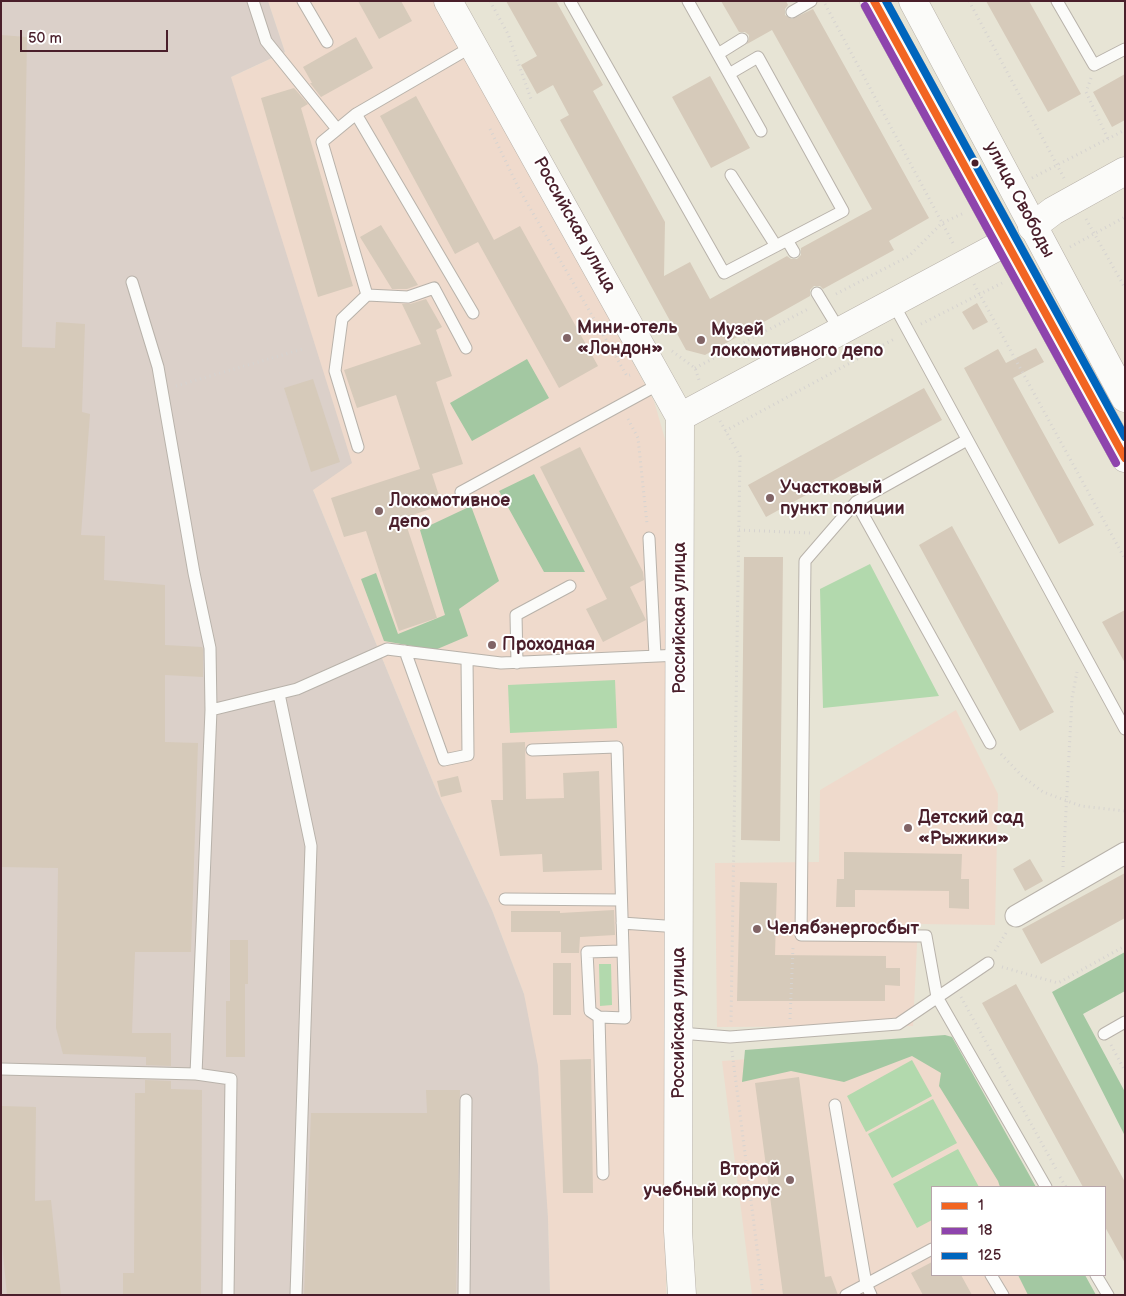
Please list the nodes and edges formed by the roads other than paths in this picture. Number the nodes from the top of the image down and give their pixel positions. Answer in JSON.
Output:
{"nodes":[{"id":1,"x":253,"y":1,"type":"edge"},
{"id":2,"x":303,"y":1,"type":"edge"},
{"id":3,"x":448,"y":1,"type":"edge"},
{"id":4,"x":570,"y":1,"type":"edge"},
{"id":5,"x":688,"y":1,"type":"edge"},
{"id":6,"x":811,"y":1,"type":"edge"},
{"id":7,"x":874,"y":1,"type":"edge"},
{"id":8,"x":913,"y":1,"type":"edge"},
{"id":9,"x":1057,"y":1,"type":"edge"},
{"id":10,"x":792,"y":12,"type":"dead end"},
{"id":11,"x":742,"y":40,"type":"dead end"},
{"id":12,"x":327,"y":42,"type":"dead end"},
{"id":13,"x":473,"y":46,"type":"junction"},
{"id":14,"x":1125,"y":48,"type":"edge"},
{"id":15,"x":718,"y":54,"type":"junction"},
{"id":16,"x":729,"y":74,"type":"junction"},
{"id":17,"x":356,"y":114,"type":"junction"},
{"id":18,"x":337,"y":130,"type":"junction"},
{"id":19,"x":761,"y":131,"type":"dead end"},
{"id":20,"x":1125,"y":171,"type":"edge"},
{"id":21,"x":731,"y":175,"type":"dead end"},
{"id":22,"x":1032,"y":227,"type":"junction"},
{"id":23,"x":787,"y":240,"type":"junction"},
{"id":24,"x":1006,"y":242,"type":"junction"},
{"id":25,"x":776,"y":246,"type":"junction"},
{"id":26,"x":794,"y":252,"type":"dead end"},
{"id":27,"x":132,"y":282,"type":"dead end"},
{"id":28,"x":367,"y":295,"type":"junction"},
{"id":29,"x":820,"y":297,"type":"road end"},
{"id":30,"x":893,"y":303,"type":"junction"},
{"id":31,"x":473,"y":313,"type":"dead end"},
{"id":32,"x":840,"y":331,"type":"junction"},
{"id":33,"x":466,"y":348,"type":"dead end"},
{"id":34,"x":661,"y":383,"type":"junction"},
{"id":35,"x":1125,"y":398,"type":"edge"},
{"id":36,"x":680,"y":417,"type":"junction"},
{"id":37,"x":967,"y":440,"type":"junction"},
{"id":38,"x":358,"y":447,"type":"dead end"},
{"id":39,"x":1125,"y":458,"type":"edge"},
{"id":40,"x":461,"y":492,"type":"dead end"},
{"id":41,"x":856,"y":502,"type":"junction"},
{"id":42,"x":649,"y":538,"type":"road end"},
{"id":43,"x":570,"y":586,"type":"dead end"},
{"id":44,"x":405,"y":652,"type":"junction"},
{"id":45,"x":667,"y":656,"type":"junction"},
{"id":46,"x":467,"y":659,"type":"junction"},
{"id":47,"x":517,"y":662,"type":"junction"},
{"id":48,"x":279,"y":694,"type":"junction"},
{"id":49,"x":211,"y":710,"type":"junction"},
{"id":50,"x":1125,"y":729,"type":"edge"},
{"id":51,"x":990,"y":743,"type":"road end"},
{"id":52,"x":532,"y":750,"type":"dead end"},
{"id":53,"x":1125,"y":853,"type":"edge"},
{"id":54,"x":505,"y":899,"type":"dead end"},
{"id":55,"x":621,"y":900,"type":"junction"},
{"id":56,"x":1016,"y":916,"type":"road end"},
{"id":57,"x":622,"y":923,"type":"junction"},
{"id":58,"x":679,"y":927,"type":"junction"},
{"id":59,"x":622,"y":951,"type":"junction"},
{"id":60,"x":988,"y":963,"type":"road end"},
{"id":61,"x":937,"y":997,"type":"junction"},
{"id":62,"x":599,"y":1017,"type":"junction"},
{"id":63,"x":1125,"y":1022,"type":"edge"},
{"id":64,"x":680,"y":1033,"type":"junction"},
{"id":65,"x":1104,"y":1034,"type":"road end"},
{"id":66,"x":1,"y":1069,"type":"edge"},
{"id":67,"x":196,"y":1074,"type":"junction"},
{"id":68,"x":466,"y":1100,"type":"dead end"},
{"id":69,"x":835,"y":1106,"type":"dead end"},
{"id":70,"x":603,"y":1174,"type":"dead end"},
{"id":71,"x":1045,"y":1186,"type":"edge"},
{"id":72,"x":931,"y":1250,"type":"edge"},
{"id":73,"x":992,"y":1276,"type":"edge"},
{"id":74,"x":1097,"y":1276,"type":"edge"},
{"id":75,"x":868,"y":1290,"type":"edge"},
{"id":76,"x":228,"y":1295,"type":"edge"},
{"id":77,"x":296,"y":1295,"type":"edge"},
{"id":78,"x":464,"y":1295,"type":"edge"},
{"id":79,"x":682,"y":1295,"type":"edge"},
{"id":80,"x":846,"y":1295,"type":"edge"},
{"id":81,"x":1003,"y":1295,"type":"edge"},
{"id":82,"x":1108,"y":1295,"type":"edge"}],
"edges":[{"from":1,"to":18,"type":"lane"},
{"from":2,"to":12,"type":"lane"},
{"from":3,"to":13,"type":"main road","name":"Российская улица"},
{"from":4,"to":25,"type":"lane"},
{"from":5,"to":15,"type":"lane"},
{"from":6,"to":10,"type":"lane"},
{"from":7,"to":24,"type":"main road","name":"улица Свободы"},
{"from":8,"to":22,"type":"main road","name":"улица Свободы"},
{"from":9,"to":14,"type":"lane"},
{"from":11,"to":15,"type":"lane"},
{"from":13,"to":17,"type":"lane"},
{"from":13,"to":34,"type":"main road","name":"Российская улица"},
{"from":15,"to":16,"type":"lane"},
{"from":16,"to":19,"type":"lane"},
{"from":16,"to":23,"type":"lane"},
{"from":17,"to":18,"type":"lane"},
{"from":17,"to":31,"type":"lane"},
{"from":18,"to":28,"type":"lane"},
{"from":20,"to":22,"type":"main road"},
{"from":21,"to":25,"type":"lane"},
{"from":22,"to":24,"type":"main road"},
{"from":22,"to":35,"type":"main road","name":"улица Свободы"},
{"from":23,"to":25,"type":"lane"},
{"from":23,"to":26,"type":"lane"},
{"from":24,"to":30,"type":"main road"},
{"from":24,"to":39,"type":"main road","name":"улица Свободы"},
{"from":27,"to":49,"type":"lane"},
{"from":28,"to":33,"type":"lane"},
{"from":28,"to":38,"type":"lane"},
{"from":29,"to":32,"type":"lane"},
{"from":30,"to":32,"type":"main road"},
{"from":30,"to":37,"type":"lane"},
{"from":32,"to":36,"type":"main road"},
{"from":34,"to":36,"type":"main road","name":"Российская улица"},
{"from":34,"to":40,"type":"lane"},
{"from":36,"to":45,"type":"main road","name":"Российская улица"},
{"from":37,"to":41,"type":"lane"},
{"from":37,"to":50,"type":"lane"},
{"from":41,"to":51,"type":"lane"},
{"from":41,"to":61,"type":"lane"},
{"from":42,"to":45,"type":"lane"},
{"from":43,"to":47,"type":"lane"},
{"from":44,"to":46,"type":"lane"},
{"from":44,"to":46,"type":"lane"},
{"from":44,"to":48,"type":"lane"},
{"from":45,"to":47,"type":"lane"},
{"from":45,"to":58,"type":"main road","name":"Российская улица"},
{"from":46,"to":47,"type":"lane"},
{"from":48,"to":49,"type":"lane"},
{"from":48,"to":77,"type":"lane"},
{"from":49,"to":67,"type":"lane"},
{"from":52,"to":55,"type":"lane"},
{"from":53,"to":56,"type":"street"},
{"from":54,"to":55,"type":"lane"},
{"from":55,"to":57,"type":"lane"},
{"from":57,"to":58,"type":"lane"},
{"from":57,"to":59,"type":"lane"},
{"from":58,"to":64,"type":"main road","name":"Российская улица"},
{"from":59,"to":62,"type":"lane"},
{"from":59,"to":62,"type":"lane"},
{"from":60,"to":61,"type":"lane"},
{"from":61,"to":64,"type":"lane"},
{"from":61,"to":71,"type":"lane"},
{"from":62,"to":70,"type":"lane"},
{"from":63,"to":65,"type":"lane"},
{"from":64,"to":79,"type":"main road","name":"Российская улица"},
{"from":66,"to":67,"type":"lane"},
{"from":67,"to":76,"type":"lane"},
{"from":68,"to":78,"type":"lane"},
{"from":69,"to":75,"type":"lane"},
{"from":72,"to":75,"type":"lane"},
{"from":73,"to":81,"type":"lane"},
{"from":74,"to":82,"type":"lane"},
{"from":75,"to":80,"type":"lane"}]}
